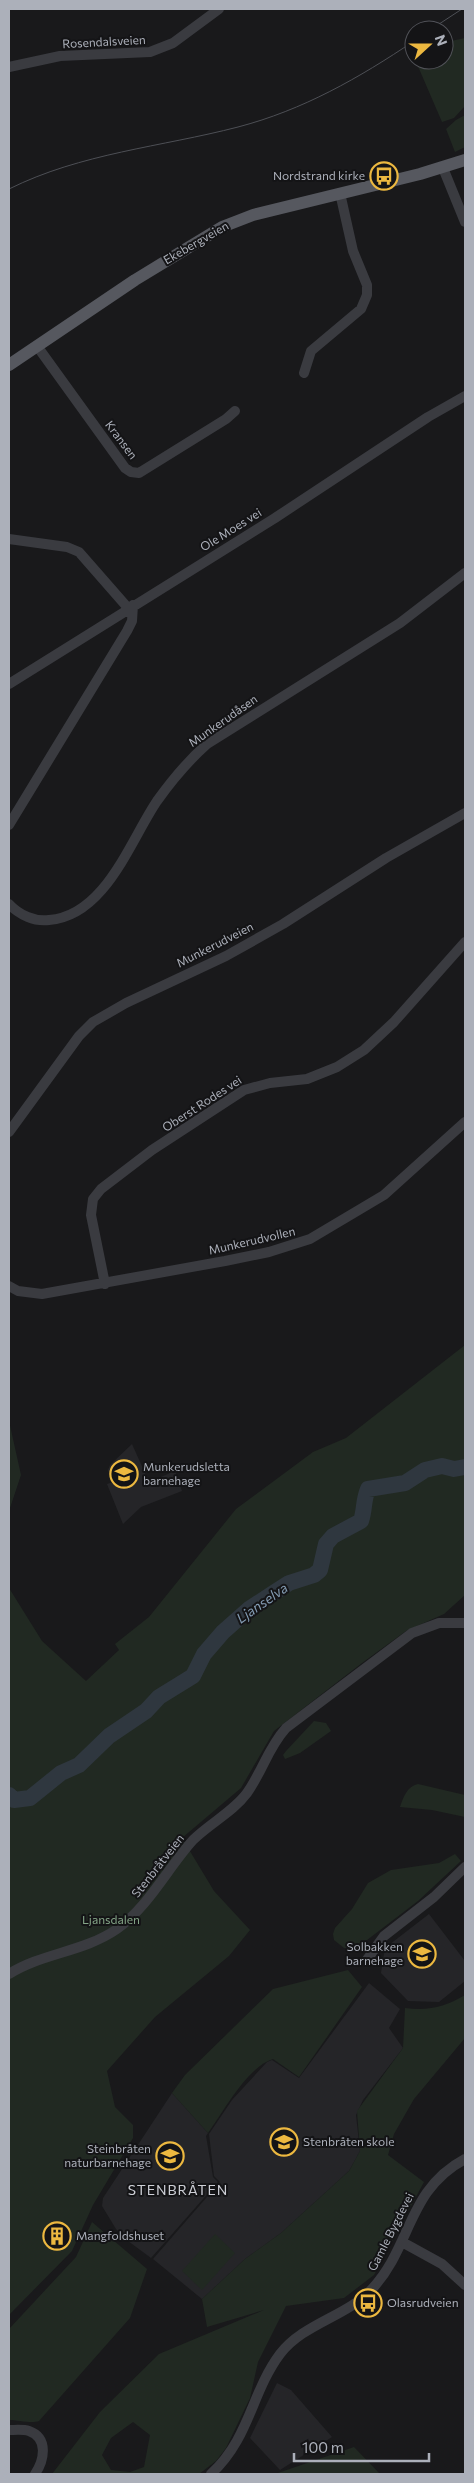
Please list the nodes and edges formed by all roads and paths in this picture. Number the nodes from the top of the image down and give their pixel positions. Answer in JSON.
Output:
{"nodes":[{"id":1,"x":219,"y":9,"type":"edge"},
{"id":2,"x":9,"y":67,"type":"edge"},
{"id":3,"x":465,"y":160,"type":"edge"},
{"id":4,"x":443,"y":168,"type":"junction"},
{"id":5,"x":340,"y":193,"type":"junction"},
{"id":6,"x":465,"y":222,"type":"edge"},
{"id":7,"x":37,"y":346,"type":"junction"},
{"id":8,"x":9,"y":365,"type":"edge"},
{"id":9,"x":304,"y":373,"type":"dead end"},
{"id":10,"x":465,"y":396,"type":"edge"},
{"id":11,"x":235,"y":411,"type":"dead end"},
{"id":12,"x":9,"y":539,"type":"edge"},
{"id":13,"x":465,"y":573,"type":"edge"},
{"id":14,"x":131,"y":606,"type":"junction"},
{"id":15,"x":9,"y":684,"type":"edge"},
{"id":16,"x":465,"y":813,"type":"edge"},
{"id":17,"x":9,"y":825,"type":"edge"},
{"id":18,"x":9,"y":904,"type":"edge"},
{"id":19,"x":465,"y":942,"type":"edge"},
{"id":20,"x":465,"y":1122,"type":"edge"},
{"id":21,"x":9,"y":1132,"type":"edge"},
{"id":22,"x":105,"y":1284,"type":"junction"},
{"id":23,"x":9,"y":1286,"type":"edge"},
{"id":24,"x":465,"y":1624,"type":"edge"},
{"id":25,"x":465,"y":1866,"type":"edge"},
{"id":26,"x":366,"y":1961,"type":"dead end"},
{"id":27,"x":9,"y":1974,"type":"edge"},
{"id":28,"x":465,"y":2159,"type":"edge"},
{"id":29,"x":402,"y":2242,"type":"junction"},
{"id":30,"x":465,"y":2285,"type":"edge"},
{"id":31,"x":14,"y":2430,"type":"edge"},
{"id":32,"x":9,"y":2437,"type":"edge"},
{"id":33,"x":35,"y":2474,"type":"edge"},
{"id":34,"x":211,"y":2474,"type":"edge"}],
"edges":[{"from":1,"to":2,"type":"street","name":"Rosendalsveien"},
{"from":3,"to":4,"type":"main road","name":"Ekebergveien"},
{"from":4,"to":5,"type":"main road","name":"Ekebergveien"},
{"from":4,"to":6,"type":"street"},
{"from":5,"to":7,"type":"main road","name":"Ekebergveien"},
{"from":5,"to":9,"type":"street"},
{"from":7,"to":8,"type":"main road","name":"Ekebergveien"},
{"from":7,"to":11,"type":"street","name":"Kransen"},
{"from":10,"to":14,"type":"street","name":"Ole Moes vei"},
{"from":12,"to":14,"type":"street"},
{"from":13,"to":18,"type":"street","name":"Munkerudåsen"},
{"from":14,"to":15,"type":"street","name":"Ole Moes vei"},
{"from":14,"to":17,"type":"street"},
{"from":16,"to":21,"type":"street","name":"Munkerudveien"},
{"from":19,"to":22,"type":"street","name":"Oberst Rodes vei"},
{"from":20,"to":22,"type":"street","name":"Munkerudvollen"},
{"from":22,"to":23,"type":"street","name":"Munkerudvollen"},
{"from":24,"to":27,"type":"street","name":"Stenbråtveien"},
{"from":25,"to":26,"type":"street"},
{"from":28,"to":29,"type":"street","name":"Gamle Bygdevei"},
{"from":29,"to":30,"type":"street"},
{"from":29,"to":34,"type":"street","name":"Gamle Bygdevei"},
{"from":31,"to":32,"type":"street"},
{"from":31,"to":33,"type":"street"}]}
